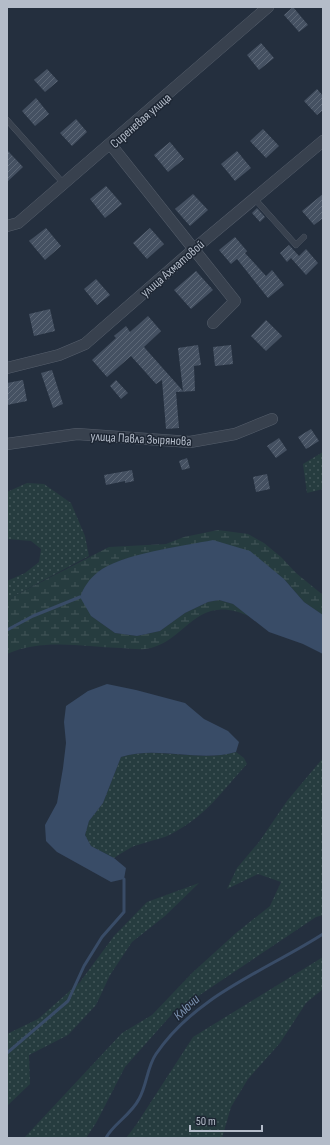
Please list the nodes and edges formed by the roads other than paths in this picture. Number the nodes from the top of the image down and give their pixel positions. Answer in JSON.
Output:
{"nodes":[{"id":1,"x":268,"y":7,"type":"edge"},
{"id":2,"x":7,"y":120,"type":"edge"},
{"id":3,"x":323,"y":141,"type":"edge"},
{"id":4,"x":111,"y":145,"type":"junction"},
{"id":5,"x":64,"y":184,"type":"junction"},
{"id":6,"x":254,"y":198,"type":"junction"},
{"id":7,"x":7,"y":226,"type":"edge"},
{"id":8,"x":304,"y":237,"type":"dead end"},
{"id":9,"x":194,"y":249,"type":"junction"},
{"id":10,"x":213,"y":323,"type":"dead end"},
{"id":11,"x":7,"y":368,"type":"edge"},
{"id":12,"x":272,"y":419,"type":"dead end"},
{"id":13,"x":7,"y":444,"type":"edge"}],
"edges":[{"from":1,"to":4,"type":"street","name":"Сиреневая улица"},
{"from":2,"to":5,"type":"lane"},
{"from":3,"to":6,"type":"street","name":"улица Ахматовой"},
{"from":4,"to":5,"type":"street","name":"Сиреневая улица"},
{"from":4,"to":9,"type":"street"},
{"from":5,"to":7,"type":"street","name":"Сиреневая улица"},
{"from":6,"to":8,"type":"lane"},
{"from":6,"to":9,"type":"street","name":"улица Ахматовой"},
{"from":9,"to":10,"type":"street"},
{"from":9,"to":11,"type":"street","name":"улица Ахматовой"},
{"from":12,"to":13,"type":"street","name":"улица Павла Зырянова"}]}
